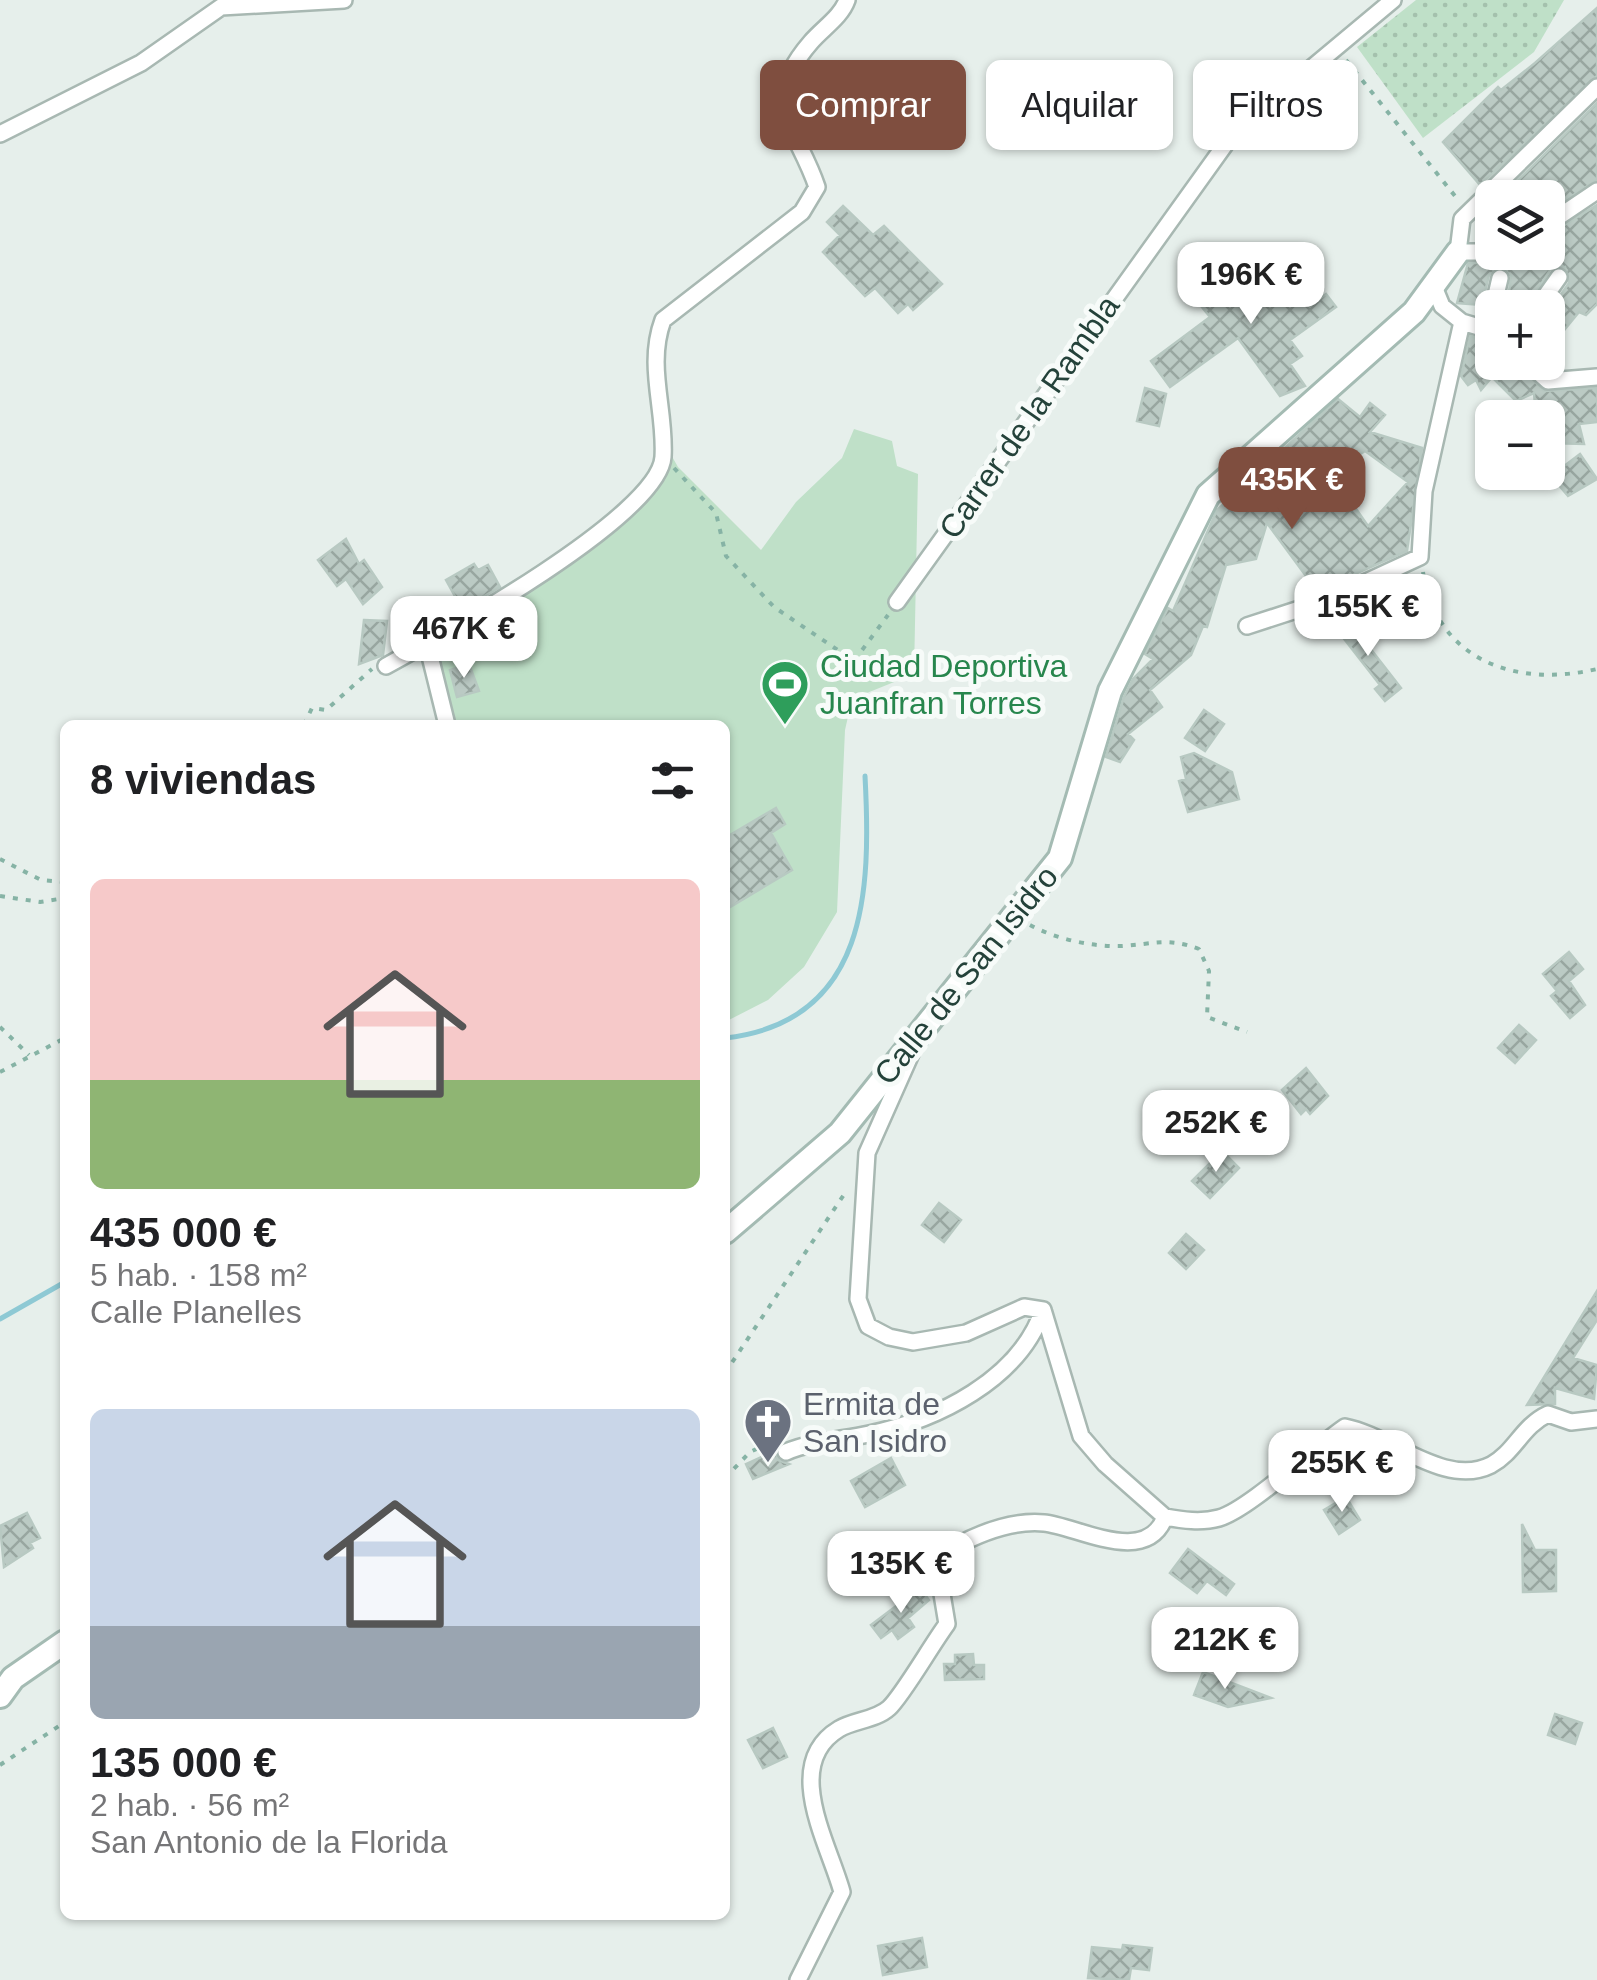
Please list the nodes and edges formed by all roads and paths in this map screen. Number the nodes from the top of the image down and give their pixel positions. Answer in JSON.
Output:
{"nodes":[{"id":1,"x":344,"y":0,"type":"edge"},
{"id":2,"x":848,"y":0,"type":"edge"},
{"id":3,"x":1394,"y":0,"type":"edge"},
{"id":4,"x":1335,"y":47,"type":"junction"},
{"id":5,"x":1318,"y":60,"type":"edge"},
{"id":6,"x":1597,"y":87,"type":"edge"},
{"id":7,"x":0,"y":134,"type":"edge"},
{"id":8,"x":1221,"y":150,"type":"edge"},
{"id":9,"x":1597,"y":191,"type":"edge"},
{"id":10,"x":1468,"y":213,"type":"junction"},
{"id":11,"x":1565,"y":213,"type":"edge"},
{"id":12,"x":1458,"y":252,"type":"junction"},
{"id":13,"x":1475,"y":252,"type":"edge"},
{"id":14,"x":1559,"y":276,"type":"dead end"},
{"id":15,"x":1500,"y":278,"type":"dead end"},
{"id":16,"x":1432,"y":284,"type":"junction"},
{"id":17,"x":1497,"y":290,"type":"edge"},
{"id":18,"x":1549,"y":290,"type":"edge"},
{"id":19,"x":1462,"y":322,"type":"junction"},
{"id":20,"x":1475,"y":325,"type":"edge"},
{"id":21,"x":1597,"y":378,"type":"edge"},
{"id":22,"x":1565,"y":380,"type":"edge"},
{"id":23,"x":663,"y":458,"type":"junction"},
{"id":24,"x":1420,"y":557,"type":"junction"},
{"id":25,"x":897,"y":602,"type":"joint"},
{"id":26,"x":1247,"y":626,"type":"dead end"},
{"id":27,"x":427,"y":644,"type":"junction"},
{"id":28,"x":386,"y":666,"type":"joint"},
{"id":29,"x":1597,"y":669,"type":"edge"},
{"id":30,"x":306,"y":720,"type":"edge"},
{"id":31,"x":447,"y":720,"type":"edge"},
{"id":32,"x":0,"y":858,"type":"edge"},
{"id":33,"x":60,"y":882,"type":"edge"},
{"id":34,"x":0,"y":896,"type":"edge"},
{"id":35,"x":60,"y":899,"type":"edge"},
{"id":36,"x":1013,"y":916,"type":"junction"},
{"id":37,"x":922,"y":1027,"type":"junction"},
{"id":38,"x":0,"y":1028,"type":"edge"},
{"id":39,"x":1248,"y":1032,"type":"dead end"},
{"id":40,"x":60,"y":1041,"type":"edge"},
{"id":41,"x":30,"y":1056,"type":"junction"},
{"id":42,"x":0,"y":1072,"type":"edge"},
{"id":43,"x":848,"y":1190,"type":"dead end"},
{"id":44,"x":730,"y":1228,"type":"edge"},
{"id":45,"x":1043,"y":1310,"type":"junction"},
{"id":46,"x":730,"y":1366,"type":"edge"},
{"id":47,"x":1597,"y":1419,"type":"edge"},
{"id":48,"x":786,"y":1452,"type":"joint"},
{"id":49,"x":730,"y":1473,"type":"edge"},
{"id":50,"x":1165,"y":1516,"type":"junction"},
{"id":51,"x":60,"y":1645,"type":"edge"},
{"id":52,"x":0,"y":1696,"type":"edge"},
{"id":53,"x":60,"y":1725,"type":"edge"},
{"id":54,"x":0,"y":1765,"type":"edge"},
{"id":55,"x":798,"y":1980,"type":"edge"}],
"edges":[{"from":1,"to":7,"type":"street"},
{"from":2,"to":23,"type":"street"},
{"from":3,"to":4,"type":"street"},
{"from":4,"to":5,"type":"street"},
{"from":4,"to":10,"type":"path"},
{"from":6,"to":10,"type":"street"},
{"from":8,"to":25,"type":"street","name":"Carrer de la Rambla"},
{"from":9,"to":11,"type":"street"},
{"from":10,"to":12,"type":"street"},
{"from":12,"to":13,"type":"street"},
{"from":12,"to":16,"type":"street","name":"Calle de San Isidro"},
{"from":14,"to":18,"type":"street"},
{"from":15,"to":17,"type":"street"},
{"from":16,"to":19,"type":"street"},
{"from":16,"to":36,"type":"street","name":"Calle de San Isidro"},
{"from":19,"to":20,"type":"street"},
{"from":19,"to":24,"type":"street"},
{"from":21,"to":22,"type":"street"},
{"from":23,"to":25,"type":"path"},
{"from":23,"to":27,"type":"street"},
{"from":24,"to":26,"type":"street"},
{"from":24,"to":29,"type":"path"},
{"from":27,"to":28,"type":"street"},
{"from":27,"to":31,"type":"street"},
{"from":28,"to":30,"type":"path"},
{"from":32,"to":33,"type":"path"},
{"from":34,"to":35,"type":"path"},
{"from":36,"to":37,"type":"street","name":"Calle de San Isidro"},
{"from":36,"to":39,"type":"path"},
{"from":37,"to":44,"type":"street","name":"Calle de San Isidro"},
{"from":37,"to":45,"type":"street"},
{"from":38,"to":41,"type":"path"},
{"from":40,"to":41,"type":"path"},
{"from":41,"to":42,"type":"path"},
{"from":43,"to":46,"type":"path"},
{"from":45,"to":48,"type":"street"},
{"from":45,"to":50,"type":"street"},
{"from":47,"to":50,"type":"street"},
{"from":48,"to":49,"type":"path"},
{"from":50,"to":55,"type":"street"},
{"from":51,"to":52,"type":"street"},
{"from":53,"to":54,"type":"path"}]}
